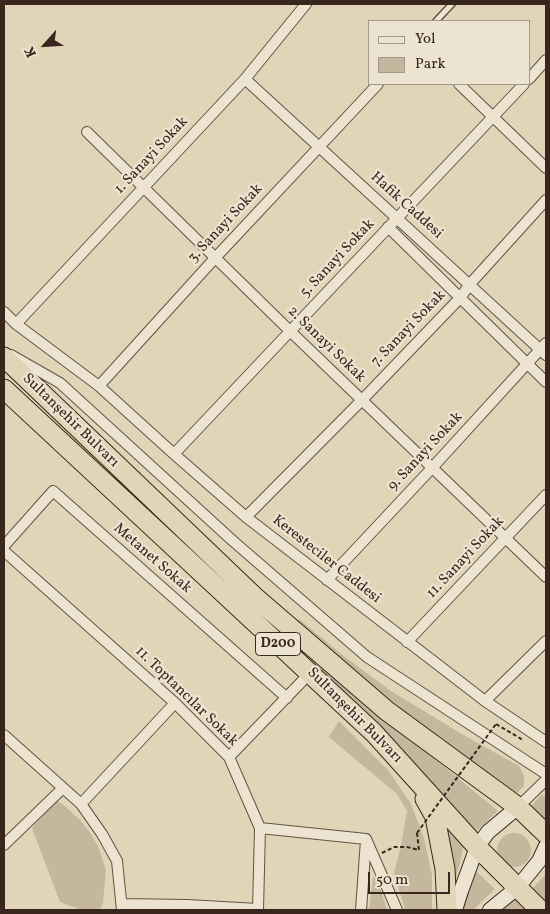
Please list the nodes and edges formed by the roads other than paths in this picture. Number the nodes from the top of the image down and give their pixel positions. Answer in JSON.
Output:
{"nodes":[{"id":1,"x":306,"y":4,"type":"edge"},
{"id":2,"x":452,"y":4,"type":"edge"},
{"id":3,"x":437,"y":20,"type":"edge"},
{"id":4,"x":546,"y":60,"type":"edge"},
{"id":5,"x":530,"y":77,"type":"edge"},
{"id":6,"x":245,"y":79,"type":"junction"},
{"id":7,"x":377,"y":85,"type":"edge"},
{"id":8,"x":460,"y":85,"type":"edge"},
{"id":9,"x":523,"y":85,"type":"edge"},
{"id":10,"x":492,"y":117,"type":"junction"},
{"id":11,"x":87,"y":132,"type":"dead end"},
{"id":12,"x":318,"y":147,"type":"junction"},
{"id":13,"x":546,"y":168,"type":"edge"},
{"id":14,"x":143,"y":187,"type":"junction"},
{"id":15,"x":546,"y":200,"type":"edge"},
{"id":16,"x":396,"y":218,"type":"junction"},
{"id":17,"x":388,"y":227,"type":"junction"},
{"id":18,"x":216,"y":257,"type":"junction"},
{"id":19,"x":470,"y":284,"type":"junction"},
{"id":20,"x":460,"y":298,"type":"junction"},
{"id":21,"x":4,"y":312,"type":"edge"},
{"id":22,"x":16,"y":324,"type":"junction"},
{"id":23,"x":290,"y":331,"type":"junction"},
{"id":24,"x":544,"y":349,"type":"edge"},
{"id":25,"x":4,"y":351,"type":"edge"},
{"id":26,"x":4,"y":357,"type":"edge"},
{"id":27,"x":527,"y":364,"type":"junction"},
{"id":28,"x":546,"y":382,"type":"edge"},
{"id":29,"x":99,"y":386,"type":"junction"},
{"id":30,"x":4,"y":389,"type":"edge"},
{"id":31,"x":362,"y":400,"type":"junction"},
{"id":32,"x":174,"y":454,"type":"junction"},
{"id":33,"x":432,"y":468,"type":"junction"},
{"id":34,"x":546,"y":495,"type":"edge"},
{"id":35,"x":246,"y":517,"type":"junction"},
{"id":36,"x":506,"y":538,"type":"junction"},
{"id":37,"x":4,"y":546,"type":"edge"},
{"id":38,"x":4,"y":551,"type":"edge"},
{"id":39,"x":546,"y":577,"type":"edge"},
{"id":40,"x":327,"y":580,"type":"junction"},
{"id":41,"x":546,"y":641,"type":"edge"},
{"id":42,"x":407,"y":642,"type":"junction"},
{"id":43,"x":310,"y":674,"type":"junction"},
{"id":44,"x":287,"y":698,"type":"junction"},
{"id":45,"x":485,"y":701,"type":"junction"},
{"id":46,"x":175,"y":703,"type":"junction"},
{"id":47,"x":4,"y":735,"type":"edge"},
{"id":48,"x":546,"y":742,"type":"edge"},
{"id":49,"x":229,"y":757,"type":"junction"},
{"id":50,"x":406,"y":768,"type":"junction"},
{"id":51,"x":546,"y":774,"type":"edge"},
{"id":52,"x":546,"y":780,"type":"edge"},
{"id":53,"x":63,"y":788,"type":"junction"},
{"id":54,"x":81,"y":804,"type":"junction"},
{"id":55,"x":518,"y":807,"type":"junction"},
{"id":56,"x":260,"y":828,"type":"junction"},
{"id":57,"x":546,"y":834,"type":"edge"},
{"id":58,"x":366,"y":840,"type":"junction"},
{"id":59,"x":4,"y":845,"type":"edge"},
{"id":60,"x":546,"y":846,"type":"edge"},
{"id":61,"x":478,"y":847,"type":"junction"},
{"id":62,"x":518,"y":887,"type":"junction"},
{"id":63,"x":122,"y":907,"type":"edge"},
{"id":64,"x":187,"y":908,"type":"edge"},
{"id":65,"x":258,"y":910,"type":"edge"},
{"id":66,"x":360,"y":910,"type":"edge"},
{"id":67,"x":397,"y":910,"type":"edge"},
{"id":68,"x":447,"y":910,"type":"edge"},
{"id":69,"x":455,"y":910,"type":"edge"},
{"id":70,"x":490,"y":910,"type":"edge"},
{"id":71,"x":540,"y":910,"type":"edge"}],
"edges":[{"from":1,"to":6,"type":"street","name":"1. Sanayi Sokak"},
{"from":2,"to":3,"type":"lane"},
{"from":4,"to":5,"type":"street"},
{"from":6,"to":12,"type":"street","name":"Hafik Caddesi"},
{"from":6,"to":14,"type":"street","name":"1. Sanayi Sokak"},
{"from":7,"to":12,"type":"street","name":"3. Sanayi Sokak"},
{"from":8,"to":10,"type":"street"},
{"from":9,"to":10,"type":"street","name":"5. Sanayi Sokak"},
{"from":10,"to":13,"type":"street"},
{"from":10,"to":16,"type":"street","name":"5. Sanayi Sokak"},
{"from":11,"to":14,"type":"street","name":"2. Sanayi Sokak"},
{"from":12,"to":16,"type":"street","name":"Hafik Caddesi"},
{"from":12,"to":18,"type":"street","name":"3. Sanayi Sokak"},
{"from":14,"to":18,"type":"street","name":"2. Sanayi Sokak"},
{"from":14,"to":22,"type":"street","name":"1. Sanayi Sokak"},
{"from":15,"to":19,"type":"street","name":"7. Sanayi Sokak"},
{"from":16,"to":17,"type":"street","name":"5. Sanayi Sokak"},
{"from":16,"to":19,"type":"street","name":"Hafik Caddesi"},
{"from":17,"to":20,"type":"street","name":"Hafik Caddesi"},
{"from":17,"to":23,"type":"street","name":"5. Sanayi Sokak"},
{"from":18,"to":23,"type":"street","name":"2. Sanayi Sokak"},
{"from":18,"to":29,"type":"street","name":"3. Sanayi Sokak"},
{"from":19,"to":20,"type":"street","name":"7. Sanayi Sokak"},
{"from":19,"to":24,"type":"street","name":"Hafik Caddesi"},
{"from":20,"to":27,"type":"street","name":"Hafik Caddesi"},
{"from":20,"to":31,"type":"street","name":"7. Sanayi Sokak"},
{"from":21,"to":22,"type":"street","name":"Keresteciler Caddesi"},
{"from":22,"to":29,"type":"street","name":"Keresteciler Caddesi"},
{"from":23,"to":31,"type":"street","name":"2. Sanayi Sokak"},
{"from":23,"to":32,"type":"street","name":"5. Sanayi Sokak"},
{"from":24,"to":27,"type":"street","name":"9. Sanayi Sokak"},
{"from":25,"to":51,"type":"street"},
{"from":26,"to":55,"type":"highway","name":"Sultanşehir Bulvarı","number":"D200"},
{"from":27,"to":28,"type":"street","name":"Hafik Caddesi"},
{"from":27,"to":33,"type":"street","name":"9. Sanayi Sokak"},
{"from":29,"to":32,"type":"street","name":"Keresteciler Caddesi"},
{"from":30,"to":43,"type":"highway","name":"Sultanşehir Bulvarı","number":"D200"},
{"from":31,"to":33,"type":"street","name":"2. Sanayi Sokak"},
{"from":31,"to":35,"type":"street","name":"7. Sanayi Sokak"},
{"from":32,"to":35,"type":"street","name":"Keresteciler Caddesi"},
{"from":33,"to":36,"type":"street","name":"2. Sanayi Sokak"},
{"from":33,"to":40,"type":"street","name":"9. Sanayi Sokak"},
{"from":34,"to":36,"type":"street","name":"11. Sanayi Sokak"},
{"from":35,"to":40,"type":"street","name":"Keresteciler Caddesi"},
{"from":36,"to":39,"type":"street","name":"2. Sanayi Sokak"},
{"from":36,"to":42,"type":"street","name":"11. Sanayi Sokak"},
{"from":37,"to":44,"type":"street","name":"Metanet Sokak"},
{"from":38,"to":46,"type":"street","name":"11. Toptancılar Sokak"},
{"from":40,"to":42,"type":"street","name":"Keresteciler Caddesi"},
{"from":41,"to":45,"type":"street"},
{"from":42,"to":45,"type":"street","name":"Keresteciler Caddesi"},
{"from":43,"to":44,"type":"street"},
{"from":43,"to":50,"type":"highway","name":"Sultanşehir Bulvarı","number":"D200"},
{"from":44,"to":49,"type":"street"},
{"from":45,"to":48,"type":"street","name":"Keresteciler Caddesi"},
{"from":46,"to":49,"type":"street","name":"11. Toptancılar Sokak"},
{"from":46,"to":54,"type":"street"},
{"from":47,"to":53,"type":"street"},
{"from":49,"to":56,"type":"street","name":"11. Toptancılar Sokak"},
{"from":50,"to":61,"type":"highway","name":"Sultanşehir Bulvarı","number":"D200"},
{"from":50,"to":68,"type":"highway"},
{"from":52,"to":55,"type":"street"},
{"from":53,"to":54,"type":"street"},
{"from":53,"to":59,"type":"street"},
{"from":54,"to":63,"type":"street"},
{"from":55,"to":57,"type":"highway","name":"Sultanşehir Bulvarı","number":"D200"},
{"from":55,"to":61,"type":"street"},
{"from":56,"to":58,"type":"street"},
{"from":56,"to":65,"type":"street","name":"11. Toptancılar Sokak"},
{"from":58,"to":66,"type":"street"},
{"from":58,"to":67,"type":"street"},
{"from":60,"to":62,"type":"street"},
{"from":61,"to":62,"type":"highway","name":"Sultanşehir Bulvarı","number":"D200"},
{"from":61,"to":69,"type":"street"},
{"from":62,"to":70,"type":"street"},
{"from":62,"to":71,"type":"highway","name":"Sultanşehir Bulvarı","number":"D200"},
{"from":63,"to":64,"type":"street"},
{"from":64,"to":65,"type":"street"}]}
